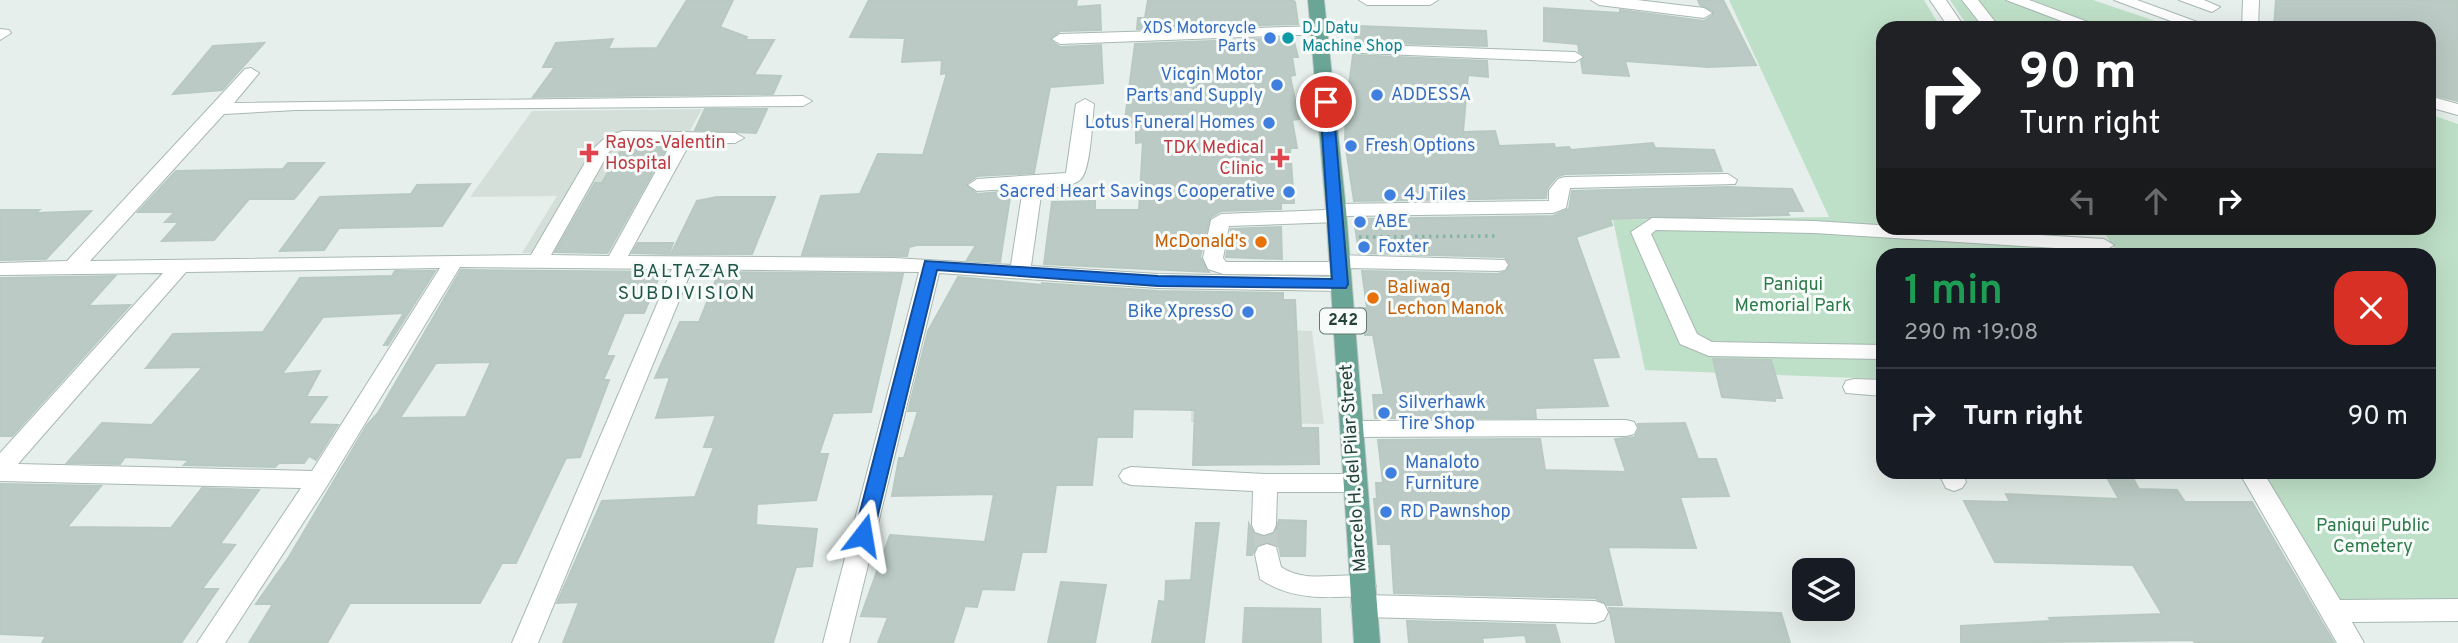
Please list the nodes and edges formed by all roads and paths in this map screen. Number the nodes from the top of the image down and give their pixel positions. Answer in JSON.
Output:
{"nodes":[{"id":1,"x":1316,"y":0,"type":"edge"},
{"id":2,"x":1367,"y":0,"type":"edge"},
{"id":3,"x":1430,"y":0,"type":"edge"},
{"id":4,"x":1600,"y":0,"type":"edge"},
{"id":5,"x":1938,"y":0,"type":"edge"},
{"id":6,"x":1970,"y":0,"type":"edge"},
{"id":7,"x":2014,"y":0,"type":"edge"},
{"id":8,"x":2122,"y":0,"type":"edge"},
{"id":9,"x":2187,"y":0,"type":"edge"},
{"id":10,"x":2251,"y":0,"type":"edge"},
{"id":11,"x":2211,"y":6,"type":"dead end"},
{"id":12,"x":1704,"y":13,"type":"dead end"},
{"id":13,"x":2164,"y":14,"type":"junction"},
{"id":14,"x":1952,"y":21,"type":"edge"},
{"id":15,"x":1986,"y":21,"type":"edge"},
{"id":16,"x":2076,"y":21,"type":"edge"},
{"id":17,"x":2158,"y":21,"type":"edge"},
{"id":18,"x":2185,"y":21,"type":"edge"},
{"id":19,"x":2250,"y":21,"type":"edge"},
{"id":20,"x":1060,"y":39,"type":"dead end"},
{"id":21,"x":1320,"y":40,"type":"junction"},
{"id":22,"x":1574,"y":57,"type":"dead end"},
{"id":23,"x":251,"y":73,"type":"dead end"},
{"id":24,"x":803,"y":100,"type":"dead end"},
{"id":25,"x":1084,"y":104,"type":"dead end"},
{"id":26,"x":2436,"y":104,"type":"edge"},
{"id":27,"x":219,"y":109,"type":"junction"},
{"id":28,"x":2458,"y":110,"type":"edge"},
{"id":29,"x":684,"y":137,"type":"junction"},
{"id":30,"x":735,"y":138,"type":"dead end"},
{"id":31,"x":1728,"y":180,"type":"dead end"},
{"id":32,"x":1033,"y":183,"type":"junction"},
{"id":33,"x":977,"y":185,"type":"dead end"},
{"id":34,"x":1336,"y":213,"type":"junction"},
{"id":35,"x":1876,"y":233,"type":"edge"},
{"id":36,"x":1901,"y":235,"type":"edge"},
{"id":37,"x":1497,"y":236,"type":"dead end"},
{"id":38,"x":1337,"y":237,"type":"junction"},
{"id":39,"x":2080,"y":248,"type":"edge"},
{"id":40,"x":454,"y":261,"type":"junction"},
{"id":41,"x":537,"y":262,"type":"junction"},
{"id":42,"x":615,"y":262,"type":"junction"},
{"id":43,"x":684,"y":263,"type":"junction"},
{"id":44,"x":931,"y":265,"type":"junction"},
{"id":45,"x":1498,"y":265,"type":"dead end"},
{"id":46,"x":180,"y":266,"type":"junction"},
{"id":47,"x":72,"y":268,"type":"junction"},
{"id":48,"x":0,"y":269,"type":"edge"},
{"id":49,"x":1020,"y":270,"type":"junction"},
{"id":50,"x":1339,"y":271,"type":"junction"},
{"id":51,"x":1876,"y":352,"type":"edge"},
{"id":52,"x":1854,"y":387,"type":"dead end"},
{"id":53,"x":1876,"y":388,"type":"edge"},
{"id":54,"x":1626,"y":428,"type":"dead end"},
{"id":55,"x":1351,"y":429,"type":"junction"},
{"id":56,"x":0,"y":470,"type":"edge"},
{"id":57,"x":1131,"y":476,"type":"dead end"},
{"id":58,"x":2255,"y":479,"type":"edge"},
{"id":59,"x":319,"y":480,"type":"junction"},
{"id":60,"x":1355,"y":482,"type":"junction"},
{"id":61,"x":1265,"y":483,"type":"junction"},
{"id":62,"x":1264,"y":525,"type":"tunnel mouth"},
{"id":63,"x":1267,"y":554,"type":"tunnel mouth"},
{"id":64,"x":1364,"y":596,"type":"junction"},
{"id":65,"x":2458,"y":610,"type":"edge"},
{"id":66,"x":2332,"y":611,"type":"junction"},
{"id":67,"x":1595,"y":612,"type":"dead end"},
{"id":68,"x":210,"y":643,"type":"edge"},
{"id":69,"x":525,"y":643,"type":"edge"},
{"id":70,"x":836,"y":643,"type":"edge"},
{"id":71,"x":1367,"y":643,"type":"edge"},
{"id":72,"x":2351,"y":643,"type":"edge"}],
"edges":[{"from":1,"to":21,"type":"main road","name":"Marcelo H. del Pilar Street","number":"242"},
{"from":2,"to":3,"type":"street"},
{"from":4,"to":12,"type":"street"},
{"from":5,"to":14,"type":"street"},
{"from":6,"to":15,"type":"street"},
{"from":7,"to":16,"type":"street"},
{"from":8,"to":13,"type":"street"},
{"from":9,"to":11,"type":"street"},
{"from":10,"to":19,"type":"street"},
{"from":13,"to":17,"type":"street"},
{"from":13,"to":18,"type":"street"},
{"from":20,"to":21,"type":"street"},
{"from":21,"to":22,"type":"street"},
{"from":21,"to":34,"type":"main road","name":"Marcelo H. del Pilar Street","number":"242"},
{"from":23,"to":27,"type":"street"},
{"from":24,"to":27,"type":"street"},
{"from":25,"to":32,"type":"street"},
{"from":26,"to":28,"type":"street"},
{"from":27,"to":47,"type":"street"},
{"from":29,"to":30,"type":"street"},
{"from":29,"to":41,"type":"street"},
{"from":29,"to":42,"type":"street"},
{"from":31,"to":34,"type":"street"},
{"from":32,"to":33,"type":"street"},
{"from":32,"to":49,"type":"street"},
{"from":34,"to":38,"type":"main road","name":"Marcelo H. del Pilar Street","number":"242"},
{"from":34,"to":50,"type":"street"},
{"from":35,"to":51,"type":"street"},
{"from":36,"to":39,"type":"street"},
{"from":37,"to":38,"type":"path"},
{"from":38,"to":50,"type":"main road","name":"Marcelo H. del Pilar Street","number":"242"},
{"from":40,"to":41,"type":"street"},
{"from":40,"to":46,"type":"street"},
{"from":40,"to":59,"type":"street"},
{"from":41,"to":42,"type":"street"},
{"from":42,"to":43,"type":"street"},
{"from":43,"to":44,"type":"street"},
{"from":43,"to":69,"type":"street"},
{"from":44,"to":49,"type":"street"},
{"from":44,"to":70,"type":"street"},
{"from":45,"to":50,"type":"street"},
{"from":46,"to":47,"type":"street"},
{"from":46,"to":56,"type":"street"},
{"from":47,"to":48,"type":"street"},
{"from":49,"to":50,"type":"street"},
{"from":50,"to":55,"type":"main road","name":"Marcelo H. del Pilar Street","number":"242"},
{"from":52,"to":53,"type":"street"},
{"from":54,"to":55,"type":"street"},
{"from":55,"to":60,"type":"main road","name":"Marcelo H. del Pilar Street","number":"242"},
{"from":56,"to":59,"type":"street"},
{"from":57,"to":61,"type":"street"},
{"from":58,"to":66,"type":"street"},
{"from":59,"to":68,"type":"street"},
{"from":60,"to":61,"type":"street"},
{"from":60,"to":64,"type":"main road","name":"Marcelo H. del Pilar Street","number":"242"},
{"from":61,"to":62,"type":"street"},
{"from":63,"to":64,"type":"street"},
{"from":64,"to":67,"type":"street"},
{"from":64,"to":71,"type":"main road","name":"Marcelo H. del Pilar Street","number":"242"},
{"from":65,"to":66,"type":"street"},
{"from":66,"to":72,"type":"street"}]}
